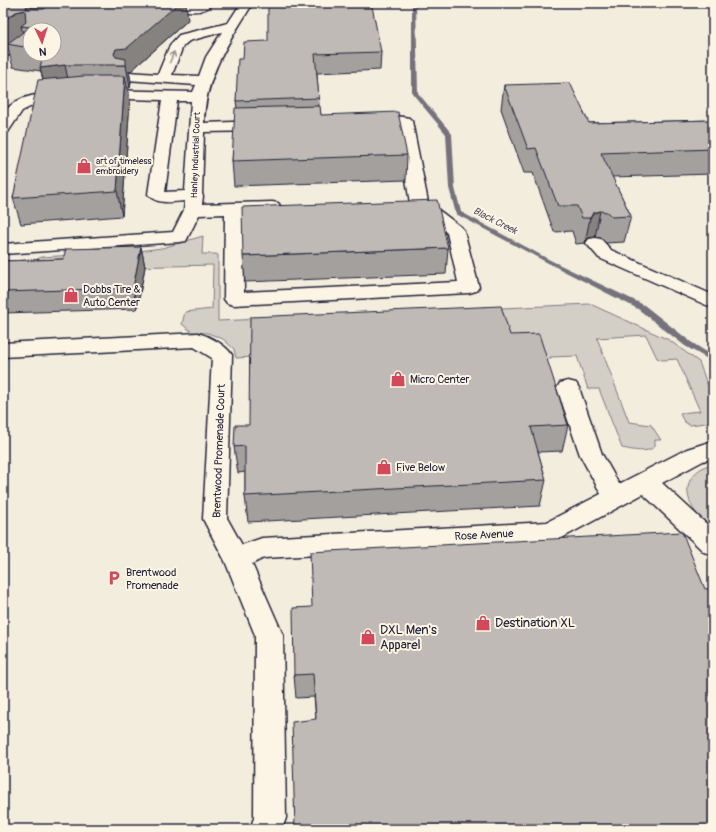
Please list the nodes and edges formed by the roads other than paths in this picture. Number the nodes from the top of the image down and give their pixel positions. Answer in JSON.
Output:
{"nodes":[{"id":1,"x":171,"y":3,"type":"edge"},
{"id":2,"x":207,"y":3,"type":"edge"},
{"id":3,"x":246,"y":3,"type":"edge"},
{"id":4,"x":254,"y":3,"type":"edge"},
{"id":5,"x":234,"y":25,"type":"junction"},
{"id":6,"x":22,"y":43,"type":"edge"},
{"id":7,"x":3,"y":53,"type":"edge"},
{"id":8,"x":127,"y":76,"type":"edge"},
{"id":9,"x":163,"y":79,"type":"junction"},
{"id":10,"x":204,"y":81,"type":"junction"},
{"id":11,"x":170,"y":96,"type":"junction"},
{"id":12,"x":199,"y":97,"type":"junction"},
{"id":13,"x":356,"y":123,"type":"edge"},
{"id":14,"x":277,"y":125,"type":"edge"},
{"id":15,"x":197,"y":128,"type":"junction"},
{"id":16,"x":3,"y":129,"type":"edge"},
{"id":17,"x":194,"y":203,"type":"junction"},
{"id":18,"x":288,"y":207,"type":"edge"},
{"id":19,"x":234,"y":208,"type":"junction"},
{"id":20,"x":595,"y":243,"type":"dead end"},
{"id":21,"x":3,"y":249,"type":"edge"},
{"id":22,"x":713,"y":302,"type":"edge"},
{"id":23,"x":3,"y":350,"type":"edge"},
{"id":24,"x":568,"y":388,"type":"dead end"},
{"id":25,"x":713,"y":449,"type":"edge"},
{"id":26,"x":645,"y":482,"type":"junction"},
{"id":27,"x":615,"y":498,"type":"junction"},
{"id":28,"x":713,"y":545,"type":"edge"},
{"id":29,"x":237,"y":559,"type":"junction"},
{"id":30,"x":266,"y":829,"type":"edge"}],
"edges":[{"from":1,"to":2,"type":"street"},
{"from":3,"to":4,"type":"street"},
{"from":3,"to":5,"type":"street","name":"Hanley Industrial Court"},
{"from":9,"to":5,"type":"street","one_way":true},
{"from":5,"to":10,"type":"street","name":"Hanley Industrial Court"},
{"from":6,"to":7,"type":"street"},
{"from":8,"to":9,"type":"street"},
{"from":9,"to":10,"type":"street"},
{"from":10,"to":12,"type":"street","name":"Hanley Industrial Court"},
{"from":11,"to":12,"type":"street"},
{"from":11,"to":16,"type":"street"},
{"from":11,"to":17,"type":"street"},
{"from":12,"to":15,"type":"street","name":"Hanley Industrial Court"},
{"from":13,"to":19,"type":"street"},
{"from":14,"to":15,"type":"street"},
{"from":15,"to":17,"type":"street","name":"Hanley Industrial Court"},
{"from":17,"to":19,"type":"street"},
{"from":17,"to":21,"type":"street","name":"Hanley Industrial Court"},
{"from":18,"to":19,"type":"street"},
{"from":20,"to":22,"type":"street"},
{"from":23,"to":29,"type":"street","name":"Brentwood Promenade Court"},
{"from":24,"to":27,"type":"street"},
{"from":25,"to":26,"type":"street","name":"Rose Avenue"},
{"from":26,"to":27,"type":"street","name":"Rose Avenue"},
{"from":26,"to":28,"type":"street"},
{"from":27,"to":29,"type":"street","name":"Rose Avenue"},
{"from":29,"to":30,"type":"street","name":"Brentwood Promenade Court"}]}
